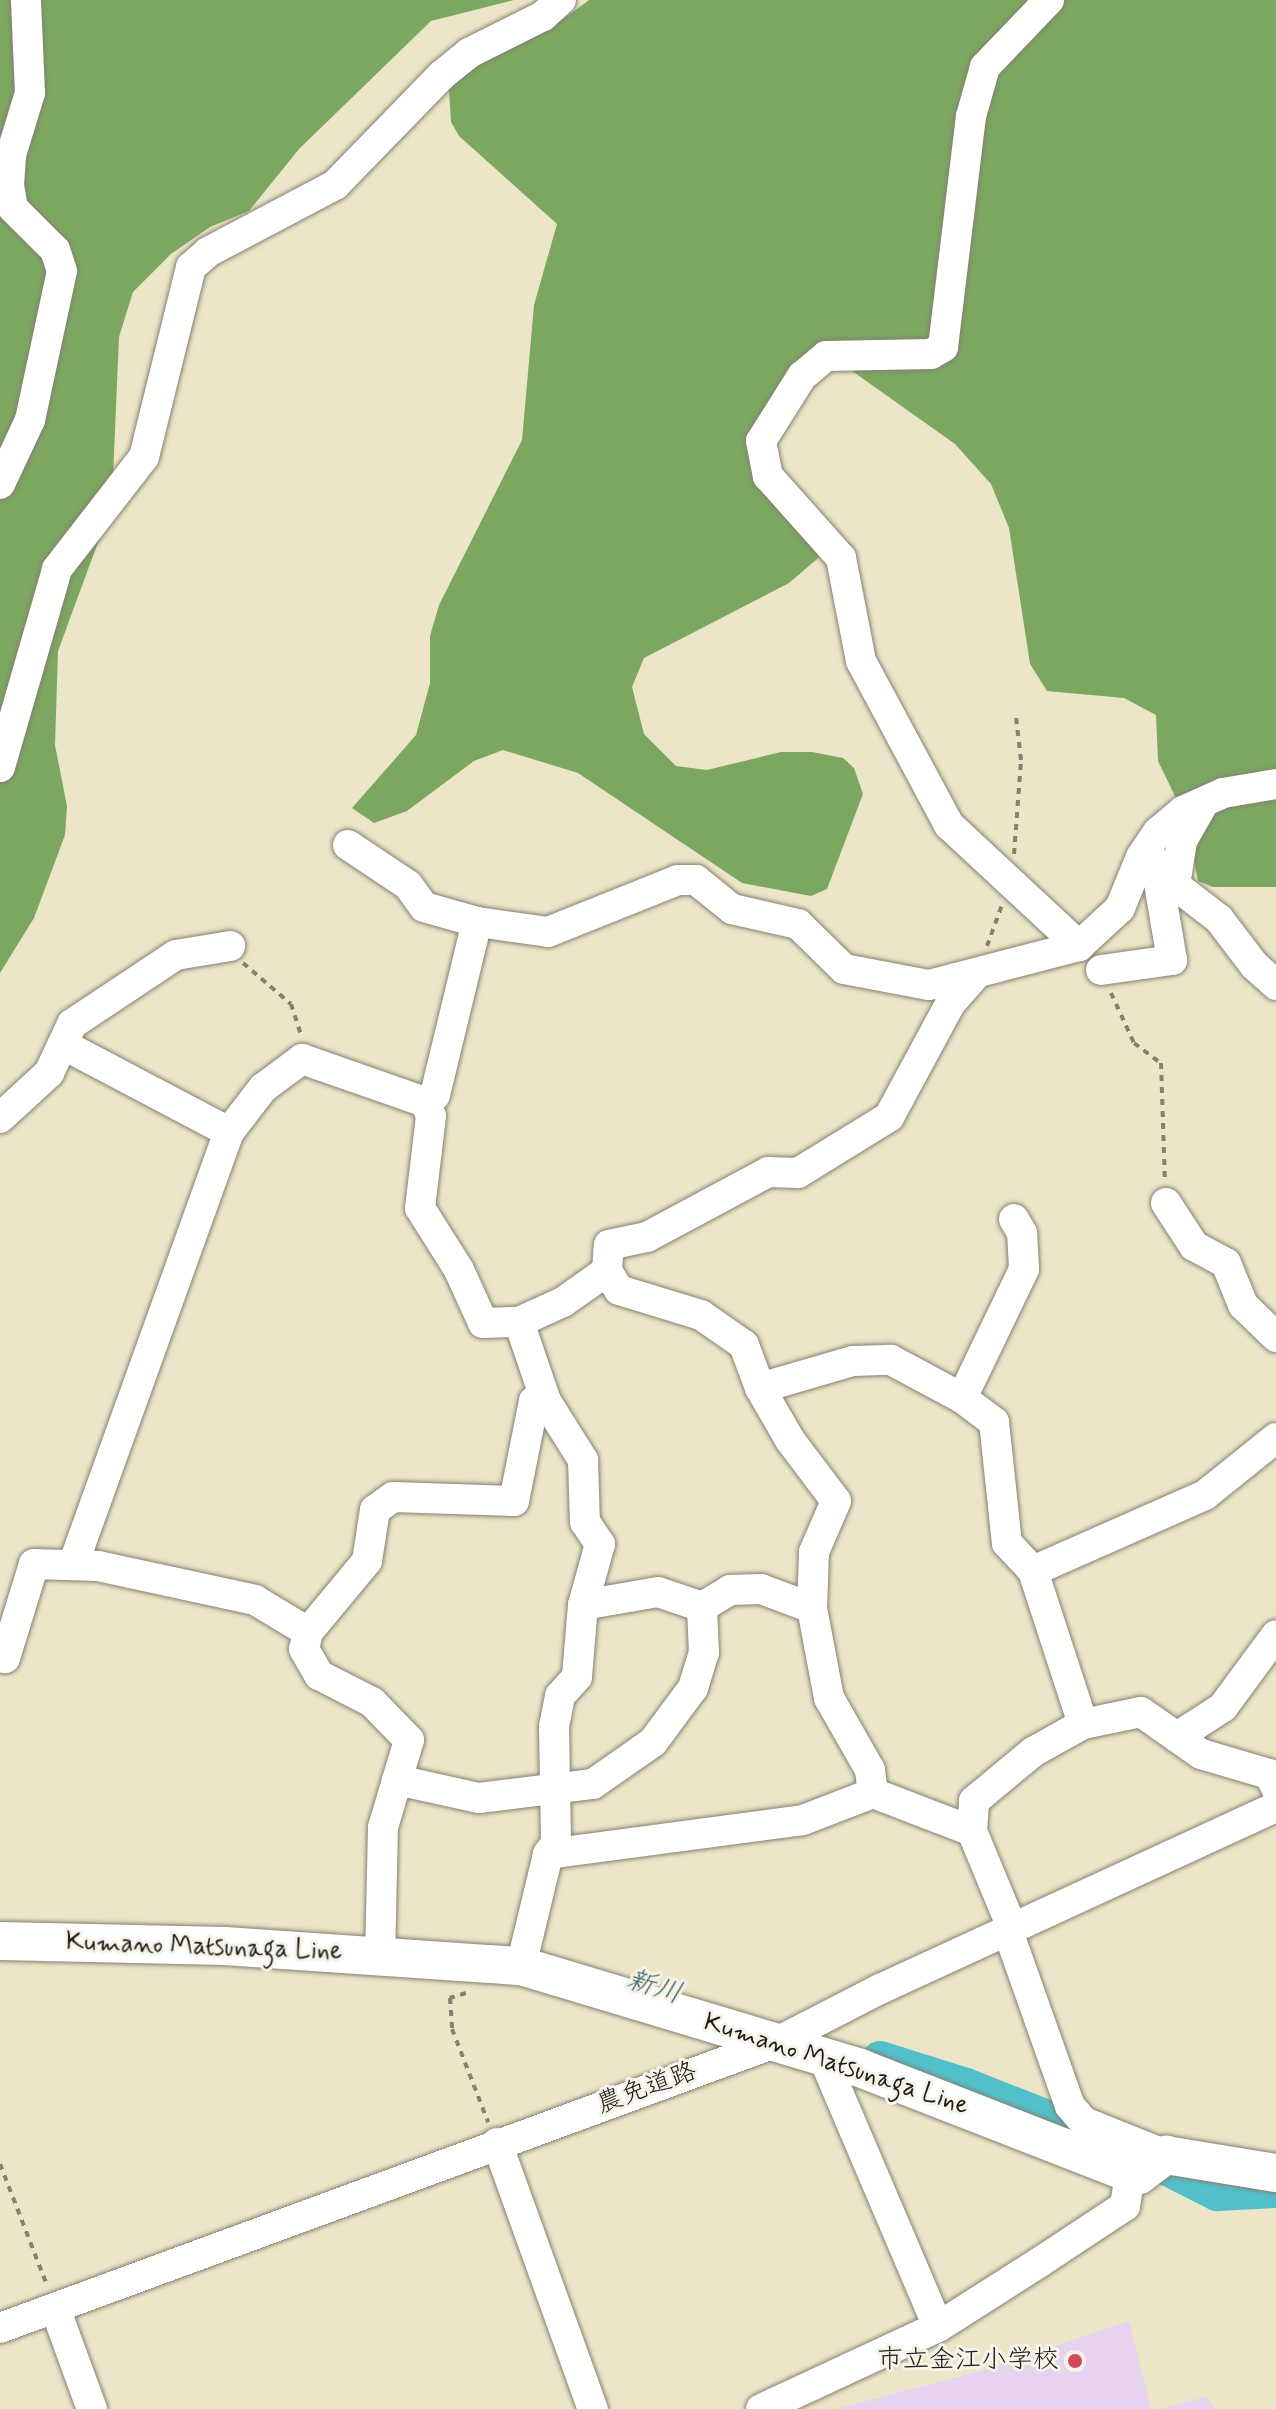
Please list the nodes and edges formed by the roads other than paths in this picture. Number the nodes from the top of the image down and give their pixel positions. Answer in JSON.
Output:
{"nodes":[{"id":1,"x":26,"y":0,"type":"edge"},
{"id":2,"x":561,"y":0,"type":"edge"},
{"id":3,"x":1049,"y":0,"type":"edge"},
{"id":4,"x":0,"y":484,"type":"edge"},
{"id":5,"x":0,"y":767,"type":"edge"},
{"id":6,"x":1276,"y":784,"type":"edge"},
{"id":7,"x":1205,"y":801,"type":"junction"},
{"id":8,"x":1182,"y":841,"type":"junction"},
{"id":9,"x":348,"y":845,"type":"dead end"},
{"id":10,"x":477,"y":922,"type":"junction"},
{"id":11,"x":230,"y":946,"type":"road end"},
{"id":12,"x":1079,"y":946,"type":"junction"},
{"id":13,"x":1101,"y":970,"type":"road end"},
{"id":14,"x":977,"y":973,"type":"junction"},
{"id":15,"x":1276,"y":985,"type":"edge"},
{"id":16,"x":64,"y":1045,"type":"junction"},
{"id":17,"x":425,"y":1102,"type":"junction"},
{"id":18,"x":0,"y":1118,"type":"edge"},
{"id":19,"x":229,"y":1132,"type":"junction"},
{"id":20,"x":1166,"y":1203,"type":"road end"},
{"id":21,"x":1014,"y":1219,"type":"dead end"},
{"id":22,"x":607,"y":1271,"type":"junction"},
{"id":23,"x":519,"y":1322,"type":"junction"},
{"id":24,"x":1276,"y":1337,"type":"edge"},
{"id":25,"x":760,"y":1388,"type":"junction"},
{"id":26,"x":962,"y":1398,"type":"junction"},
{"id":27,"x":546,"y":1401,"type":"junction"},
{"id":28,"x":1276,"y":1438,"type":"edge"},
{"id":29,"x":73,"y":1565,"type":"junction"},
{"id":30,"x":1033,"y":1571,"type":"junction"},
{"id":31,"x":583,"y":1605,"type":"junction"},
{"id":32,"x":702,"y":1607,"type":"junction"},
{"id":33,"x":812,"y":1608,"type":"junction"},
{"id":34,"x":308,"y":1632,"type":"junction"},
{"id":35,"x":1276,"y":1635,"type":"edge"},
{"id":36,"x":0,"y":1657,"type":"edge"},
{"id":37,"x":1083,"y":1724,"type":"junction"},
{"id":38,"x":1177,"y":1737,"type":"junction"},
{"id":39,"x":397,"y":1780,"type":"junction"},
{"id":40,"x":1276,"y":1788,"type":"edge"},
{"id":41,"x":555,"y":1792,"type":"junction"},
{"id":42,"x":873,"y":1793,"type":"junction"},
{"id":43,"x":1276,"y":1807,"type":"edge"},
{"id":44,"x":972,"y":1831,"type":"junction"},
{"id":45,"x":548,"y":1854,"type":"junction"},
{"id":46,"x":1011,"y":1932,"type":"junction"},
{"id":47,"x":380,"y":1940,"type":"junction"},
{"id":48,"x":0,"y":1941,"type":"edge"},
{"id":49,"x":523,"y":1952,"type":"junction"},
{"id":50,"x":781,"y":2040,"type":"junction"},
{"id":51,"x":818,"y":2040,"type":"junction"},
{"id":52,"x":497,"y":2143,"type":"junction"},
{"id":53,"x":1151,"y":2164,"type":"junction"},
{"id":54,"x":1276,"y":2173,"type":"edge"},
{"id":55,"x":55,"y":2308,"type":"junction"},
{"id":56,"x":938,"y":2327,"type":"junction"},
{"id":57,"x":0,"y":2328,"type":"edge"},
{"id":58,"x":92,"y":2409,"type":"edge"},
{"id":59,"x":593,"y":2409,"type":"edge"},
{"id":60,"x":761,"y":2409,"type":"edge"}],
"edges":[{"from":1,"to":4,"type":"street"},
{"from":2,"to":5,"type":"street"},
{"from":3,"to":12,"type":"street"},
{"from":6,"to":7,"type":"street"},
{"from":7,"to":8,"type":"street"},
{"from":7,"to":12,"type":"street"},
{"from":8,"to":13,"type":"street"},
{"from":8,"to":15,"type":"street"},
{"from":9,"to":10,"type":"street"},
{"from":10,"to":14,"type":"street"},
{"from":10,"to":17,"type":"street"},
{"from":11,"to":16,"type":"street"},
{"from":12,"to":14,"type":"street"},
{"from":14,"to":22,"type":"street"},
{"from":16,"to":18,"type":"street"},
{"from":16,"to":19,"type":"street"},
{"from":17,"to":19,"type":"street"},
{"from":17,"to":23,"type":"street"},
{"from":19,"to":29,"type":"street"},
{"from":20,"to":24,"type":"street"},
{"from":21,"to":26,"type":"street"},
{"from":22,"to":23,"type":"street"},
{"from":22,"to":25,"type":"street"},
{"from":23,"to":27,"type":"street"},
{"from":25,"to":26,"type":"street"},
{"from":25,"to":33,"type":"street"},
{"from":26,"to":30,"type":"street"},
{"from":27,"to":31,"type":"street"},
{"from":27,"to":34,"type":"street"},
{"from":28,"to":30,"type":"street"},
{"from":29,"to":34,"type":"street"},
{"from":29,"to":36,"type":"street"},
{"from":30,"to":37,"type":"street"},
{"from":31,"to":32,"type":"street"},
{"from":31,"to":41,"type":"street"},
{"from":32,"to":33,"type":"street"},
{"from":32,"to":41,"type":"street"},
{"from":33,"to":42,"type":"street"},
{"from":34,"to":39,"type":"street"},
{"from":35,"to":38,"type":"street"},
{"from":37,"to":38,"type":"street"},
{"from":37,"to":44,"type":"street"},
{"from":38,"to":40,"type":"street"},
{"from":39,"to":41,"type":"street"},
{"from":39,"to":47,"type":"street"},
{"from":41,"to":45,"type":"street"},
{"from":42,"to":44,"type":"street"},
{"from":42,"to":45,"type":"street"},
{"from":43,"to":46,"type":"street"},
{"from":44,"to":46,"type":"street"},
{"from":45,"to":49,"type":"street"},
{"from":46,"to":51,"type":"street"},
{"from":46,"to":53,"type":"street"},
{"from":47,"to":48,"type":"main road","name":"Kumano Matsunaga Line"},
{"from":47,"to":49,"type":"main road","name":"Kumano Matsunaga Line"},
{"from":49,"to":50,"type":"main road","name":"Kumano Matsunaga Line"},
{"from":50,"to":51,"type":"main road","name":"Kumano Matsunaga Line"},
{"from":50,"to":52,"type":"street","name":"農免道路"},
{"from":51,"to":53,"type":"main road","name":"Kumano Matsunaga Line"},
{"from":51,"to":56,"type":"street"},
{"from":52,"to":55,"type":"street","name":"農免道路"},
{"from":52,"to":59,"type":"street"},
{"from":53,"to":54,"type":"main road","name":"Kumano Matsunaga Line"},
{"from":53,"to":56,"type":"street"},
{"from":55,"to":57,"type":"street","name":"農免道路"},
{"from":55,"to":58,"type":"street"},
{"from":56,"to":60,"type":"street"}]}
